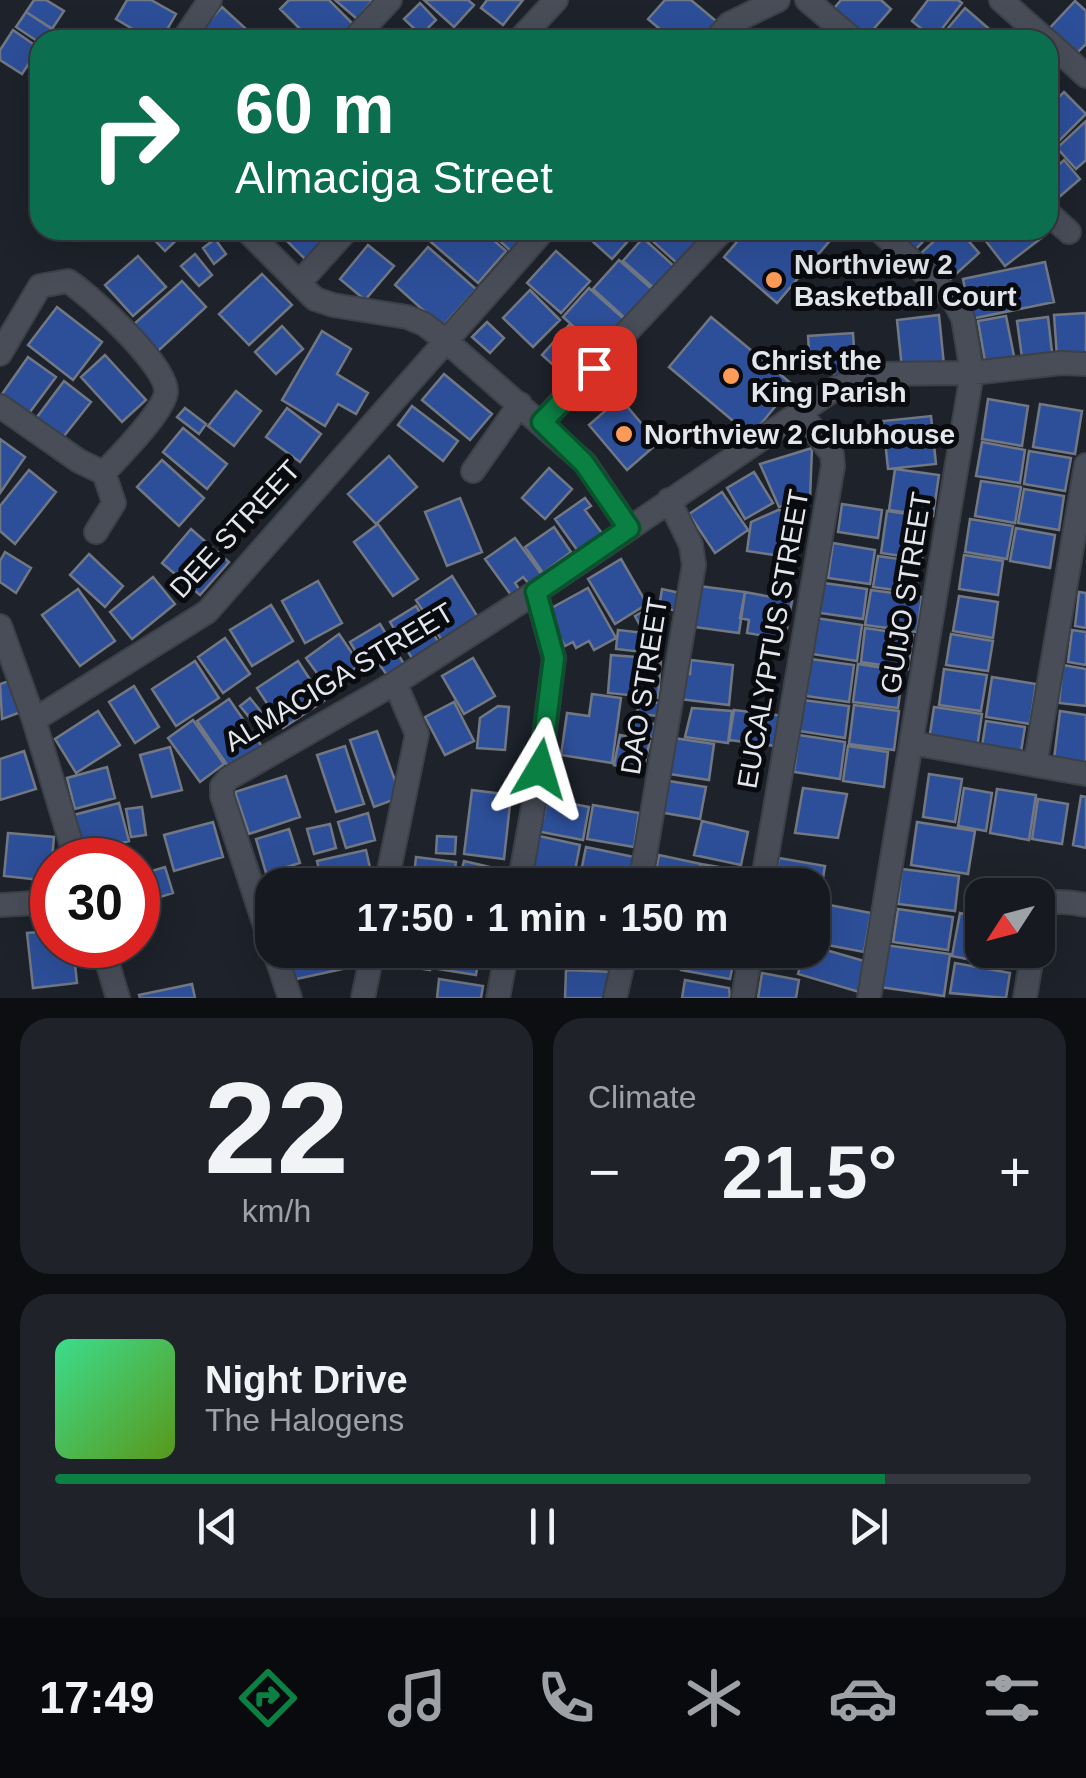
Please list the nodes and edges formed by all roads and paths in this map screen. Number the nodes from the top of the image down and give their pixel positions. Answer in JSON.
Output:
{"nodes":[{"id":1,"x":210,"y":0,"type":"edge"},
{"id":2,"x":390,"y":0,"type":"edge"},
{"id":3,"x":556,"y":0,"type":"edge"},
{"id":4,"x":778,"y":0,"type":"edge"},
{"id":5,"x":807,"y":0,"type":"edge"},
{"id":6,"x":1006,"y":2,"type":"edge"},
{"id":7,"x":190,"y":30,"type":"edge"},
{"id":8,"x":362,"y":30,"type":"edge"},
{"id":9,"x":529,"y":30,"type":"edge"},
{"id":10,"x":723,"y":30,"type":"edge"},
{"id":11,"x":842,"y":30,"type":"edge"},
{"id":12,"x":1035,"y":30,"type":"edge"},
{"id":13,"x":1058,"y":51,"type":"edge"},
{"id":14,"x":1086,"y":76,"type":"edge"},
{"id":15,"x":1058,"y":222,"type":"edge"},
{"id":16,"x":1068,"y":232,"type":"dead end"},
{"id":17,"x":256,"y":240,"type":"edge"},
{"id":18,"x":339,"y":240,"type":"edge"},
{"id":19,"x":535,"y":240,"type":"edge"},
{"id":20,"x":714,"y":240,"type":"edge"},
{"id":21,"x":890,"y":240,"type":"edge"},
{"id":22,"x":299,"y":283,"type":"junction"},
{"id":23,"x":446,"y":340,"type":"junction"},
{"id":24,"x":0,"y":354,"type":"edge"},
{"id":25,"x":1086,"y":364,"type":"edge"},
{"id":26,"x":972,"y":373,"type":"junction"},
{"id":27,"x":520,"y":404,"type":"junction"},
{"id":28,"x":0,"y":406,"type":"edge"},
{"id":29,"x":800,"y":412,"type":"junction"},
{"id":30,"x":542,"y":422,"type":"junction"},
{"id":31,"x":1086,"y":465,"type":"edge"},
{"id":32,"x":473,"y":471,"type":"dead end"},
{"id":33,"x":104,"y":474,"type":"junction"},
{"id":34,"x":669,"y":500,"type":"junction"},
{"id":35,"x":629,"y":528,"type":"junction"},
{"id":36,"x":96,"y":532,"type":"dead end"},
{"id":37,"x":536,"y":592,"type":"junction"},
{"id":38,"x":0,"y":626,"type":"edge"},
{"id":39,"x":395,"y":684,"type":"junction"},
{"id":40,"x":34,"y":720,"type":"junction"},
{"id":41,"x":912,"y":743,"type":"junction"},
{"id":42,"x":1035,"y":765,"type":"junction"},
{"id":43,"x":1086,"y":774,"type":"edge"},
{"id":44,"x":69,"y":838,"type":"edge"},
{"id":45,"x":390,"y":868,"type":"edge"},
{"id":46,"x":522,"y":868,"type":"edge"},
{"id":47,"x":643,"y":868,"type":"edge"},
{"id":48,"x":765,"y":868,"type":"edge"},
{"id":49,"x":255,"y":891,"type":"edge"},
{"id":50,"x":1055,"y":902,"type":"edge"},
{"id":51,"x":30,"y":903,"type":"edge"},
{"id":52,"x":0,"y":905,"type":"edge"},
{"id":53,"x":1086,"y":905,"type":"edge"},
{"id":54,"x":109,"y":968,"type":"edge"},
{"id":55,"x":280,"y":968,"type":"edge"},
{"id":56,"x":369,"y":968,"type":"edge"},
{"id":57,"x":503,"y":968,"type":"edge"},
{"id":58,"x":622,"y":968,"type":"edge"},
{"id":59,"x":747,"y":968,"type":"edge"},
{"id":60,"x":1030,"y":968,"type":"edge"},
{"id":61,"x":118,"y":998,"type":"edge"},
{"id":62,"x":290,"y":998,"type":"edge"},
{"id":63,"x":363,"y":998,"type":"edge"},
{"id":64,"x":498,"y":998,"type":"edge"},
{"id":65,"x":615,"y":998,"type":"edge"},
{"id":66,"x":742,"y":998,"type":"edge"},
{"id":67,"x":869,"y":998,"type":"edge"},
{"id":68,"x":1025,"y":998,"type":"edge"}],
"edges":[{"from":1,"to":7,"type":"street"},
{"from":2,"to":8,"type":"street"},
{"from":3,"to":9,"type":"street"},
{"from":4,"to":10,"type":"street"},
{"from":5,"to":11,"type":"street"},
{"from":6,"to":12,"type":"street"},
{"from":13,"to":14,"type":"street"},
{"from":15,"to":16,"type":"street"},
{"from":17,"to":22,"type":"street"},
{"from":18,"to":22,"type":"street"},
{"from":19,"to":23,"type":"street","name":"DEE STREET"},
{"from":20,"to":30,"type":"street"},
{"from":21,"to":26,"type":"street","name":"GUIJO STREET"},
{"from":22,"to":23,"type":"street"},
{"from":23,"to":27,"type":"street"},
{"from":23,"to":40,"type":"street","name":"DEE STREET"},
{"from":24,"to":33,"type":"street"},
{"from":25,"to":26,"type":"street","name":"ALMACIGA STREET"},
{"from":26,"to":29,"type":"street","name":"ALMACIGA STREET"},
{"from":26,"to":41,"type":"street","name":"GUIJO STREET"},
{"from":27,"to":30,"type":"street"},
{"from":27,"to":32,"type":"street"},
{"from":28,"to":33,"type":"street"},
{"from":29,"to":34,"type":"street","name":"ALMACIGA STREET"},
{"from":29,"to":48,"type":"street","name":"EUCALYPTUS STREET"},
{"from":30,"to":35,"type":"street"},
{"from":31,"to":42,"type":"street"},
{"from":33,"to":36,"type":"street"},
{"from":34,"to":35,"type":"street","name":"ALMACIGA STREET"},
{"from":34,"to":47,"type":"street","name":"DAO STREET"},
{"from":35,"to":37,"type":"street","name":"ALMACIGA STREET"},
{"from":37,"to":39,"type":"street","name":"ALMACIGA STREET"},
{"from":37,"to":46,"type":"street"},
{"from":38,"to":40,"type":"street"},
{"from":39,"to":45,"type":"street"},
{"from":39,"to":49,"type":"street","name":"ALMACIGA STREET"},
{"from":40,"to":44,"type":"street"},
{"from":41,"to":42,"type":"street"},
{"from":41,"to":67,"type":"street","name":"GUIJO STREET"},
{"from":42,"to":43,"type":"street"},
{"from":50,"to":53,"type":"street"},
{"from":51,"to":52,"type":"street"},
{"from":54,"to":61,"type":"street"},
{"from":55,"to":62,"type":"street","name":"ALMACIGA STREET"},
{"from":56,"to":63,"type":"street"},
{"from":57,"to":64,"type":"street"},
{"from":58,"to":65,"type":"street"},
{"from":59,"to":66,"type":"street"},
{"from":60,"to":68,"type":"street"}]}
